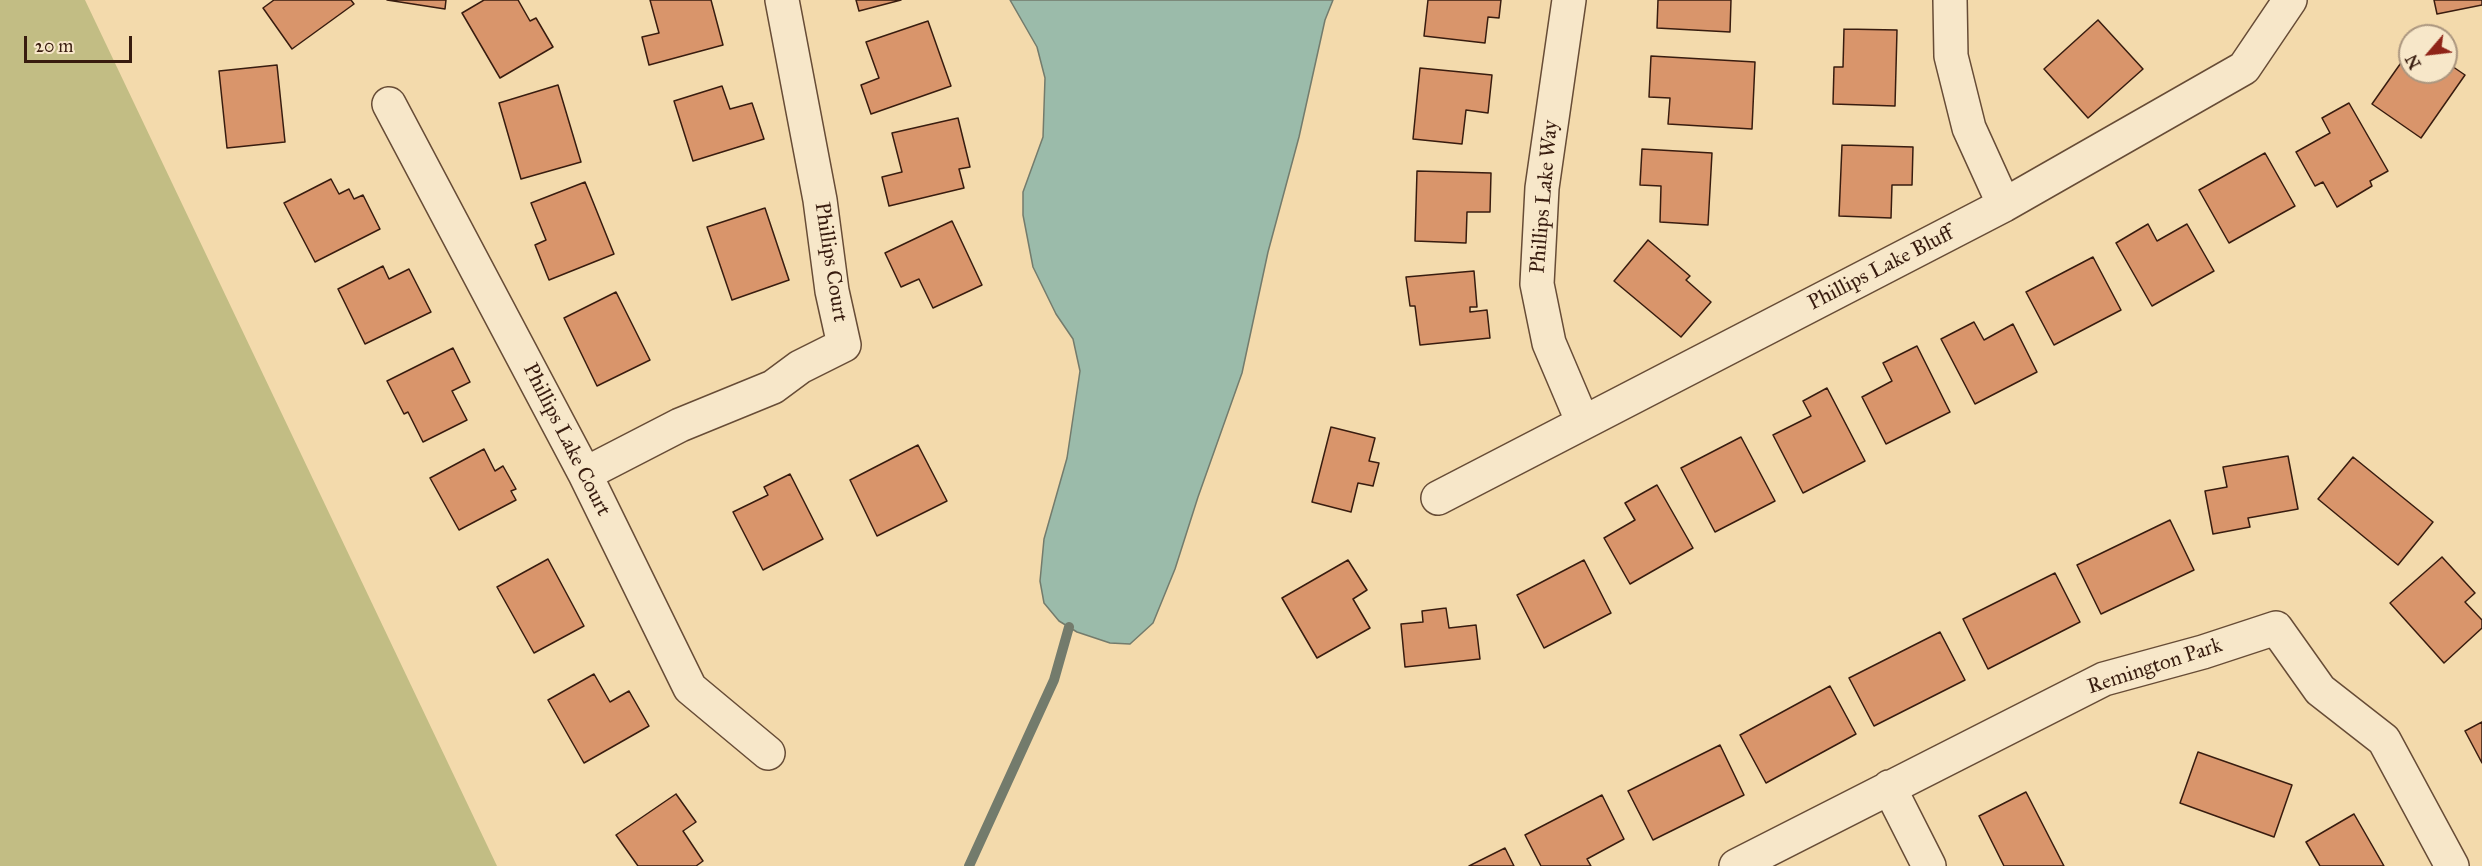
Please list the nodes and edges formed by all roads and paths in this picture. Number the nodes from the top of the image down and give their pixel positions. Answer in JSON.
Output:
{"nodes":[{"id":1,"x":782,"y":0,"type":"edge"},
{"id":2,"x":1569,"y":0,"type":"edge"},
{"id":3,"x":1950,"y":0,"type":"edge"},
{"id":4,"x":2290,"y":0,"type":"edge"},
{"id":5,"x":389,"y":104,"type":"dead end"},
{"id":6,"x":2004,"y":205,"type":"junction"},
{"id":7,"x":1582,"y":423,"type":"junction"},
{"id":8,"x":585,"y":474,"type":"junction"},
{"id":9,"x":1438,"y":498,"type":"dead end"},
{"id":10,"x":768,"y":753,"type":"dead end"},
{"id":11,"x":1888,"y":787,"type":"junction"},
{"id":12,"x":1736,"y":866,"type":"edge"},
{"id":13,"x":1929,"y":866,"type":"edge"},
{"id":14,"x":2452,"y":866,"type":"edge"}],
"edges":[{"from":1,"to":8,"type":"street","name":"Phillips Court"},
{"from":2,"to":7,"type":"street","name":"Phillips Lake Way"},
{"from":3,"to":6,"type":"street"},
{"from":4,"to":6,"type":"street","name":"Phillips Lake Bluff"},
{"from":5,"to":8,"type":"street","name":"Phillips Lake Court"},
{"from":6,"to":7,"type":"street","name":"Phillips Lake Bluff"},
{"from":7,"to":9,"type":"street","name":"Phillips Lake Bluff"},
{"from":8,"to":10,"type":"street","name":"Phillips Lake Court"},
{"from":11,"to":12,"type":"street","name":"Remington Park"},
{"from":11,"to":13,"type":"street"},
{"from":11,"to":14,"type":"street","name":"Remington Park"}]}
